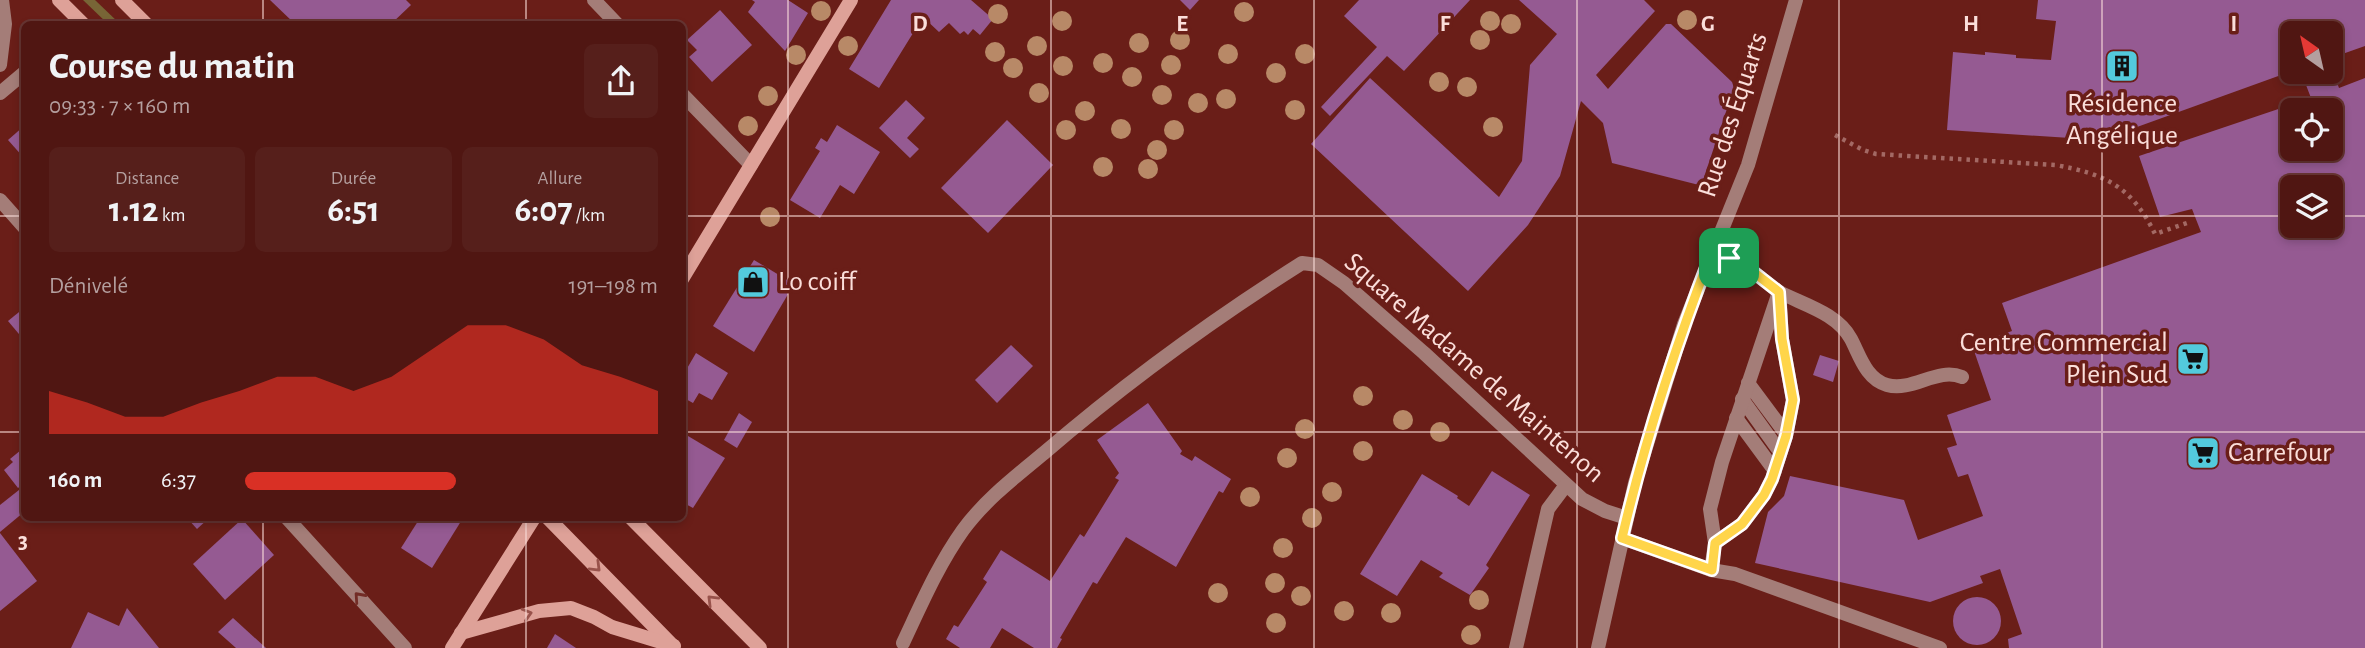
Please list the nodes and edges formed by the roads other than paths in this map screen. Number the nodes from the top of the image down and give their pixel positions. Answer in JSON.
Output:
{"nodes":[{"id":1,"x":2,"y":0,"type":"edge"},
{"id":2,"x":59,"y":0,"type":"edge"},
{"id":3,"x":122,"y":0,"type":"edge"},
{"id":4,"x":594,"y":0,"type":"edge"},
{"id":5,"x":850,"y":0,"type":"edge"},
{"id":6,"x":1796,"y":0,"type":"edge"},
{"id":7,"x":80,"y":21,"type":"edge"},
{"id":8,"x":143,"y":21,"type":"edge"},
{"id":9,"x":614,"y":21,"type":"edge"},
{"id":10,"x":0,"y":65,"type":"edge"},
{"id":11,"x":21,"y":76,"type":"edge"},
{"id":12,"x":0,"y":93,"type":"edge"},
{"id":13,"x":686,"y":98,"type":"edge"},
{"id":14,"x":751,"y":165,"type":"junction"},
{"id":15,"x":0,"y":200,"type":"edge"},
{"id":16,"x":21,"y":224,"type":"edge"},
{"id":17,"x":1713,"y":249,"type":"junction"},
{"id":18,"x":686,"y":272,"type":"edge"},
{"id":19,"x":1779,"y":292,"type":"junction"},
{"id":20,"x":1962,"y":377,"type":"dead end"},
{"id":21,"x":1748,"y":383,"type":"junction"},
{"id":22,"x":1742,"y":400,"type":"junction"},
{"id":23,"x":1736,"y":418,"type":"junction"},
{"id":24,"x":1786,"y":434,"type":"junction"},
{"id":25,"x":1780,"y":452,"type":"junction"},
{"id":26,"x":1775,"y":471,"type":"junction"},
{"id":27,"x":1566,"y":485,"type":"junction"},
{"id":28,"x":1627,"y":518,"type":"junction"},
{"id":29,"x":290,"y":521,"type":"edge"},
{"id":30,"x":532,"y":521,"type":"edge"},
{"id":31,"x":551,"y":521,"type":"edge"},
{"id":32,"x":634,"y":521,"type":"edge"},
{"id":33,"x":1622,"y":538,"type":"junction"},
{"id":34,"x":1715,"y":543,"type":"junction"},
{"id":35,"x":1712,"y":570,"type":"junction"},
{"id":36,"x":461,"y":633,"type":"junction"},
{"id":37,"x":903,"y":643,"type":"dead end"},
{"id":38,"x":675,"y":647,"type":"edge"},
{"id":39,"x":405,"y":648,"type":"edge"},
{"id":40,"x":452,"y":648,"type":"edge"},
{"id":41,"x":760,"y":648,"type":"edge"},
{"id":42,"x":1516,"y":648,"type":"edge"},
{"id":43,"x":1598,"y":648,"type":"edge"},
{"id":44,"x":1940,"y":648,"type":"edge"}],
"edges":[{"from":1,"to":10,"type":"street"},
{"from":2,"to":7,"type":"main road"},
{"from":3,"to":8,"type":"main road"},
{"from":4,"to":9,"type":"street"},
{"from":5,"to":14,"type":"main road"},
{"from":6,"to":17,"type":"street","name":"Rue des Équarts"},
{"from":11,"to":12,"type":"street"},
{"from":13,"to":14,"type":"street"},
{"from":14,"to":18,"type":"main road"},
{"from":15,"to":16,"type":"street"},
{"from":17,"to":19,"type":"street"},
{"from":17,"to":28,"type":"street","name":"Rue des Équarts"},
{"from":19,"to":20,"type":"street"},
{"from":19,"to":21,"type":"street"},
{"from":19,"to":24,"type":"street"},
{"from":21,"to":22,"type":"street"},
{"from":21,"to":24,"type":"street"},
{"from":22,"to":23,"type":"street"},
{"from":22,"to":25,"type":"street"},
{"from":23,"to":26,"type":"street"},
{"from":23,"to":34,"type":"street"},
{"from":24,"to":25,"type":"street"},
{"from":25,"to":26,"type":"street"},
{"from":26,"to":34,"type":"street"},
{"from":27,"to":28,"type":"street","name":"Square Madame de Maintenon"},
{"from":27,"to":37,"type":"street","name":"Square Madame de Maintenon"},
{"from":27,"to":42,"type":"street"},
{"from":28,"to":33,"type":"street","name":"Rue des Équarts"},
{"from":39,"to":29,"type":"street","one_way":true},
{"from":30,"to":36,"type":"main road"},
{"from":31,"to":38,"type":"main road","one_way":true},
{"from":41,"to":32,"type":"main road","one_way":true},
{"from":33,"to":35,"type":"street"},
{"from":33,"to":43,"type":"street","name":"Rue des Équarts"},
{"from":34,"to":35,"type":"street"},
{"from":35,"to":44,"type":"street"},
{"from":36,"to":38,"type":"main road","one_way":true},
{"from":36,"to":40,"type":"main road"}]}
